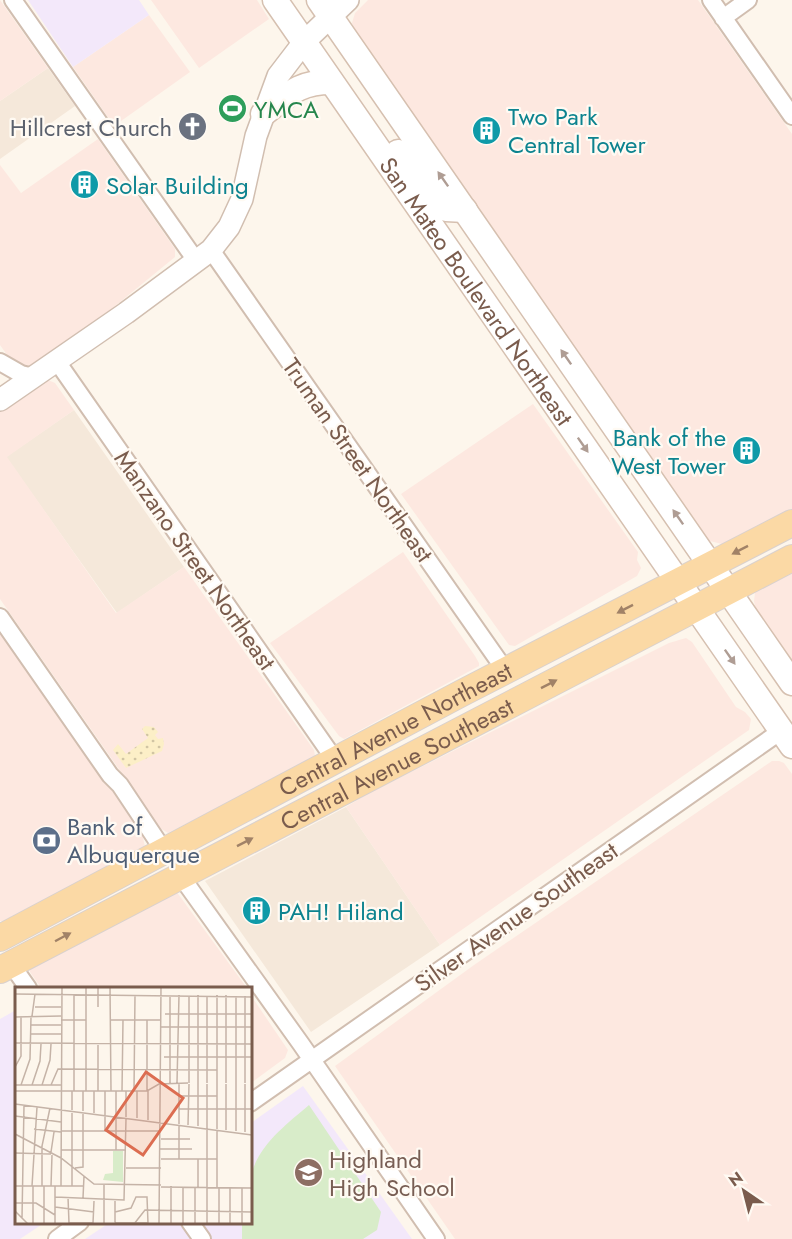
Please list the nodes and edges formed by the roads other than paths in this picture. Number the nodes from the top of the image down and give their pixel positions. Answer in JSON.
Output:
{"nodes":[{"id":1,"x":12,"y":0,"type":"edge"},
{"id":2,"x":274,"y":0,"type":"edge"},
{"id":3,"x":348,"y":0,"type":"edge"},
{"id":4,"x":711,"y":0,"type":"edge"},
{"id":5,"x":748,"y":0,"type":"edge"},
{"id":6,"x":324,"y":8,"type":"edge"},
{"id":7,"x":723,"y":18,"type":"junction"},
{"id":8,"x":304,"y":42,"type":"junction"},
{"id":9,"x":331,"y":82,"type":"junction"},
{"id":10,"x":263,"y":114,"type":"junction"},
{"id":11,"x":792,"y":117,"type":"edge"},
{"id":12,"x":359,"y":122,"type":"junction"},
{"id":13,"x":465,"y":210,"type":"junction"},
{"id":14,"x":204,"y":256,"type":"junction"},
{"id":15,"x":56,"y":360,"type":"junction"},
{"id":16,"x":0,"y":362,"type":"edge"},
{"id":17,"x":33,"y":377,"type":"junction"},
{"id":18,"x":4,"y":397,"type":"edge"},
{"id":19,"x":792,"y":523,"type":"edge"},
{"id":20,"x":792,"y":558,"type":"edge"},
{"id":21,"x":711,"y":565,"type":"junction"},
{"id":22,"x":678,"y":582,"type":"junction"},
{"id":23,"x":729,"y":591,"type":"junction"},
{"id":24,"x":696,"y":609,"type":"junction"},
{"id":25,"x":0,"y":617,"type":"edge"},
{"id":26,"x":505,"y":670,"type":"junction"},
{"id":27,"x":792,"y":683,"type":"edge"},
{"id":28,"x":787,"y":739,"type":"edge"},
{"id":29,"x":335,"y":760,"type":"junction"},
{"id":30,"x":164,"y":851,"type":"junction"},
{"id":31,"x":180,"y":875,"type":"junction"},
{"id":32,"x":0,"y":938,"type":"edge"},
{"id":33,"x":6,"y":967,"type":"edge"},
{"id":34,"x":27,"y":987,"type":"edge"},
{"id":35,"x":312,"y":1059,"type":"junction"},
{"id":36,"x":252,"y":1102,"type":"edge"},
{"id":37,"x":77,"y":1224,"type":"edge"},
{"id":38,"x":191,"y":1224,"type":"edge"},
{"id":39,"x":57,"y":1239,"type":"edge"},
{"id":40,"x":202,"y":1239,"type":"edge"},
{"id":41,"x":436,"y":1239,"type":"edge"}],
"edges":[{"from":1,"to":14,"type":"street","name":"Truman Street Northeast"},
{"from":2,"to":8,"type":"main road","name":"San Mateo Boulevard Northeast"},
{"from":3,"to":6,"type":"street"},
{"from":4,"to":7,"type":"street"},
{"from":5,"to":7,"type":"street"},
{"from":6,"to":8,"type":"street"},
{"from":13,"to":6,"type":"main road","name":"San Mateo Boulevard Northeast","one_way":true},
{"from":7,"to":11,"type":"street"},
{"from":8,"to":9,"type":"main road","name":"San Mateo Boulevard Northeast"},
{"from":8,"to":10,"type":"street"},
{"from":9,"to":10,"type":"main road"},
{"from":9,"to":12,"type":"main road","name":"San Mateo Boulevard Northeast"},
{"from":10,"to":14,"type":"street"},
{"from":12,"to":13,"type":"main road"},
{"from":12,"to":22,"type":"main road","name":"San Mateo Boulevard Northeast","one_way":true},
{"from":21,"to":13,"type":"main road","name":"San Mateo Boulevard Northeast","one_way":true},
{"from":14,"to":15,"type":"street"},
{"from":14,"to":26,"type":"street","name":"Truman Street Northeast"},
{"from":15,"to":17,"type":"street"},
{"from":15,"to":29,"type":"street","name":"Manzano Street Northeast"},
{"from":16,"to":17,"type":"street"},
{"from":16,"to":18,"type":"street"},
{"from":17,"to":18,"type":"street"},
{"from":19,"to":21,"type":"main road","name":"Central Avenue Northeast","one_way":true},
{"from":20,"to":23,"type":"main road","name":"Central Avenue Southeast"},
{"from":21,"to":22,"type":"main road","name":"Central Avenue Northeast"},
{"from":21,"to":23,"type":"main road","name":"San Mateo Boulevard Northeast"},
{"from":22,"to":24,"type":"main road","name":"San Mateo Boulevard Northeast"},
{"from":22,"to":26,"type":"main road","name":"Central Avenue Northeast","one_way":true},
{"from":23,"to":24,"type":"main road","name":"Central Avenue Southeast"},
{"from":23,"to":27,"type":"main road","name":"San Mateo Boulevard Northeast"},
{"from":24,"to":28,"type":"main road","name":"San Mateo Boulevard Northeast","one_way":true},
{"from":31,"to":24,"type":"main road","name":"Central Avenue Southeast","one_way":true},
{"from":25,"to":30,"type":"street"},
{"from":26,"to":29,"type":"main road","name":"Central Avenue Northeast"},
{"from":28,"to":35,"type":"street","name":"Silver Avenue Southeast"},
{"from":29,"to":30,"type":"main road","name":"Central Avenue Northeast"},
{"from":30,"to":32,"type":"main road","name":"Central Avenue Northeast"},
{"from":33,"to":31,"type":"main road","name":"Central Avenue Southeast","one_way":true},
{"from":31,"to":35,"type":"street"},
{"from":33,"to":34,"type":"street"},
{"from":35,"to":36,"type":"street","name":"Silver Avenue Southeast"},
{"from":35,"to":41,"type":"street"},
{"from":37,"to":39,"type":"street"},
{"from":38,"to":40,"type":"street"}]}
